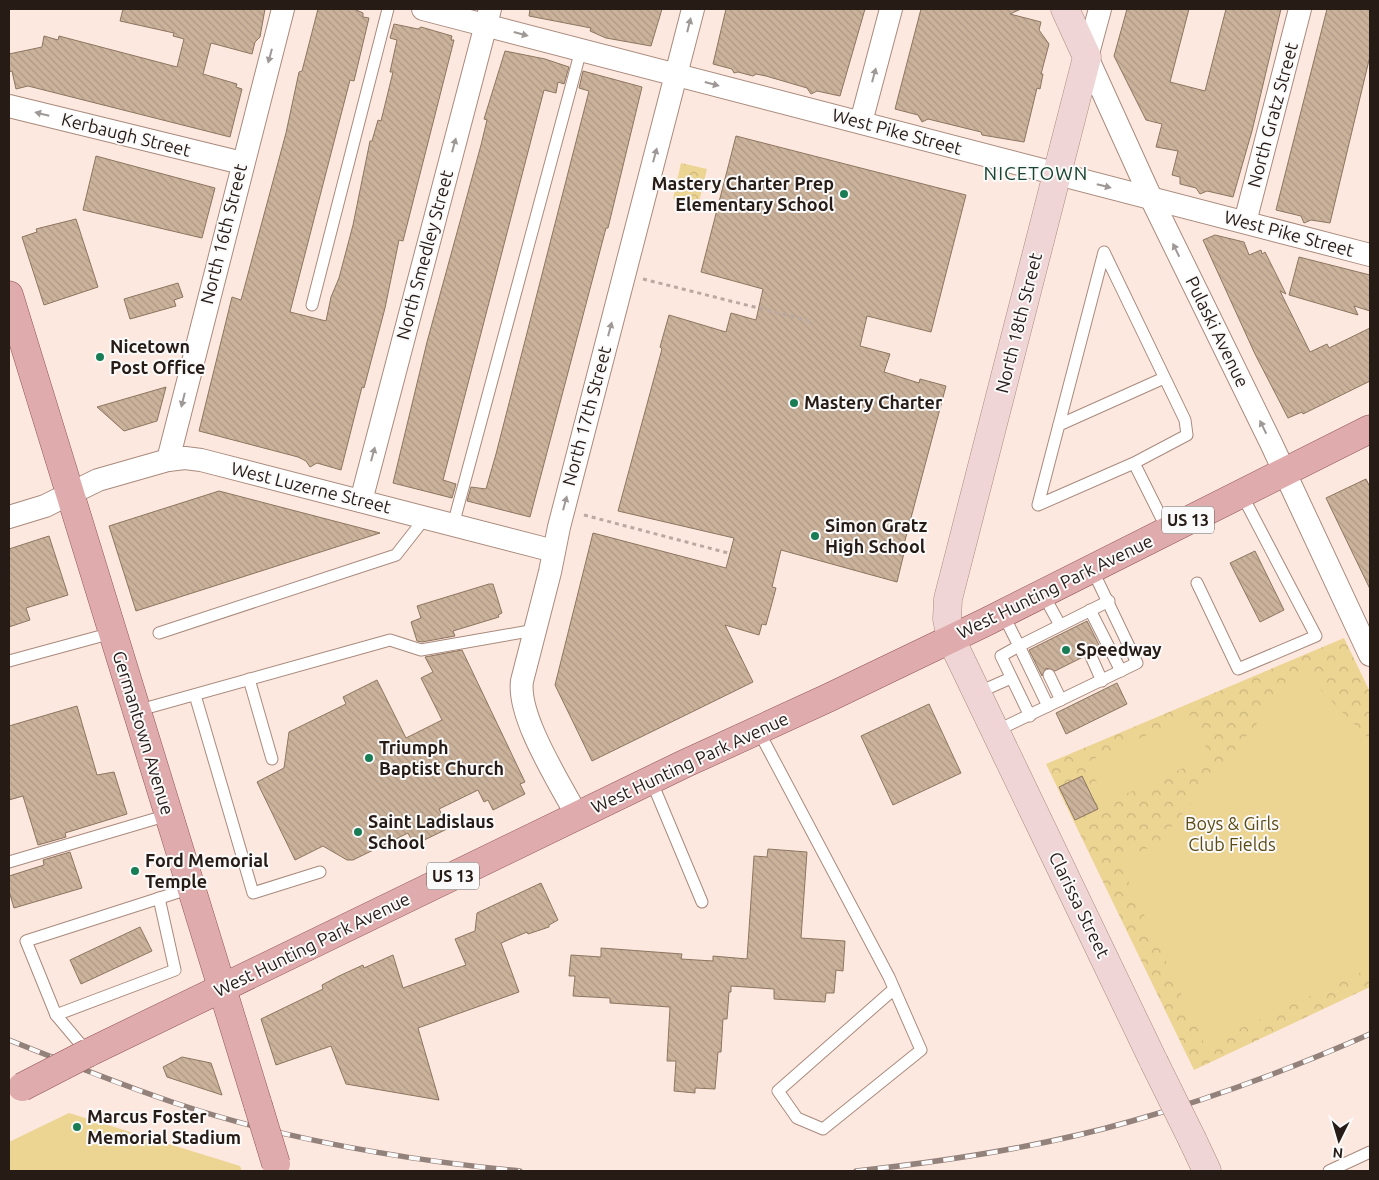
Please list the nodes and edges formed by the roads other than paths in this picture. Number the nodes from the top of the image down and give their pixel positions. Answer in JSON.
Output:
{"nodes":[{"id":1,"x":283,"y":9,"type":"edge"},
{"id":2,"x":388,"y":9,"type":"edge"},
{"id":3,"x":423,"y":9,"type":"edge"},
{"id":4,"x":693,"y":9,"type":"edge"},
{"id":5,"x":892,"y":9,"type":"edge"},
{"id":6,"x":1064,"y":9,"type":"edge"},
{"id":7,"x":1100,"y":9,"type":"edge"},
{"id":8,"x":1300,"y":9,"type":"edge"},
{"id":9,"x":488,"y":17,"type":"edge"},
{"id":10,"x":581,"y":50,"type":"junction"},
{"id":11,"x":1087,"y":57,"type":"junction"},
{"id":12,"x":676,"y":74,"type":"junction"},
{"id":13,"x":9,"y":106,"type":"edge"},
{"id":14,"x":862,"y":122,"type":"junction"},
{"id":15,"x":242,"y":163,"type":"junction"},
{"id":16,"x":1057,"y":174,"type":"junction"},
{"id":17,"x":1151,"y":198,"type":"junction"},
{"id":18,"x":1245,"y":222,"type":"junction"},
{"id":19,"x":1370,"y":255,"type":"edge"},
{"id":20,"x":9,"y":295,"type":"edge"},
{"id":21,"x":312,"y":305,"type":"dead end"},
{"id":22,"x":1164,"y":378,"type":"junction"},
{"id":23,"x":1059,"y":425,"type":"junction"},
{"id":24,"x":1370,"y":429,"type":"edge"},
{"id":25,"x":168,"y":460,"type":"junction"},
{"id":26,"x":1134,"y":463,"type":"junction"},
{"id":27,"x":1284,"y":472,"type":"junction"},
{"id":28,"x":1241,"y":493,"type":"junction"},
{"id":29,"x":69,"y":494,"type":"junction"},
{"id":30,"x":361,"y":501,"type":"junction"},
{"id":31,"x":9,"y":517,"type":"edge"},
{"id":32,"x":425,"y":518,"type":"junction"},
{"id":33,"x":452,"y":525,"type":"junction"},
{"id":34,"x":1168,"y":531,"type":"junction"},
{"id":35,"x":554,"y":551,"type":"junction"},
{"id":36,"x":1092,"y":569,"type":"junction"},
{"id":37,"x":1197,"y":583,"type":"dead end"},
{"id":38,"x":1043,"y":594,"type":"junction"},
{"id":39,"x":1109,"y":601,"type":"junction"},
{"id":40,"x":1090,"y":610,"type":"junction"},
{"id":41,"x":1003,"y":614,"type":"junction"},
{"id":42,"x":1060,"y":625,"type":"junction"},
{"id":43,"x":535,"y":630,"type":"junction"},
{"id":44,"x":112,"y":633,"type":"junction"},
{"id":45,"x":159,"y":633,"type":"dead end"},
{"id":46,"x":951,"y":639,"type":"junction"},
{"id":47,"x":1019,"y":646,"type":"junction"},
{"id":48,"x":1090,"y":654,"type":"dead end"},
{"id":49,"x":1370,"y":654,"type":"edge"},
{"id":50,"x":9,"y":661,"type":"edge"},
{"id":51,"x":1121,"y":671,"type":"junction"},
{"id":52,"x":1049,"y":675,"type":"dead end"},
{"id":53,"x":1011,"y":678,"type":"junction"},
{"id":54,"x":249,"y":679,"type":"junction"},
{"id":55,"x":1102,"y":681,"type":"junction"},
{"id":56,"x":977,"y":693,"type":"junction"},
{"id":57,"x":196,"y":695,"type":"junction"},
{"id":58,"x":1061,"y":700,"type":"junction"},
{"id":59,"x":1048,"y":706,"type":"junction"},
{"id":60,"x":136,"y":711,"type":"junction"},
{"id":61,"x":1030,"y":716,"type":"junction"},
{"id":62,"x":758,"y":730,"type":"junction"},
{"id":63,"x":996,"y":732,"type":"junction"},
{"id":64,"x":272,"y":759,"type":"dead end"},
{"id":65,"x":651,"y":780,"type":"junction"},
{"id":66,"x":168,"y":815,"type":"junction"},
{"id":67,"x":577,"y":816,"type":"junction"},
{"id":68,"x":9,"y":862,"type":"edge"},
{"id":69,"x":320,"y":872,"type":"dead end"},
{"id":70,"x":191,"y":888,"type":"junction"},
{"id":71,"x":159,"y":898,"type":"junction"},
{"id":72,"x":702,"y":902,"type":"dead end"},
{"id":73,"x":222,"y":989,"type":"junction"},
{"id":74,"x":894,"y":989,"type":"junction"},
{"id":75,"x":56,"y":1016,"type":"junction"},
{"id":76,"x":88,"y":1053,"type":"junction"},
{"id":77,"x":16,"y":1090,"type":"edge"},
{"id":78,"x":1370,"y":1152,"type":"edge"},
{"id":79,"x":277,"y":1168,"type":"edge"},
{"id":80,"x":1207,"y":1171,"type":"edge"},
{"id":81,"x":1329,"y":1171,"type":"edge"}],
"edges":[{"from":1,"to":15,"type":"street","name":"North 16th Street","one_way":true},
{"from":2,"to":21,"type":"lane"},
{"from":3,"to":9,"type":"street","name":"West Pike Street"},
{"from":12,"to":4,"type":"street","name":"North 17th Street","one_way":true},
{"from":14,"to":5,"type":"street","one_way":true},
{"from":6,"to":11,"type":"street","name":"Pulaski Avenue"},
{"from":7,"to":11,"type":"street","name":"North 18th Street"},
{"from":8,"to":18,"type":"street","name":"North Gratz Street"},
{"from":9,"to":10,"type":"street","name":"West Pike Street","one_way":true},
{"from":30,"to":9,"type":"street","name":"North Smedley Street","one_way":true},
{"from":10,"to":12,"type":"street","name":"West Pike Street"},
{"from":10,"to":33,"type":"lane"},
{"from":11,"to":16,"type":"street","name":"North 18th Street"},
{"from":11,"to":17,"type":"street","name":"Pulaski Avenue"},
{"from":12,"to":14,"type":"street","name":"West Pike Street","one_way":true},
{"from":35,"to":12,"type":"street","name":"North 17th Street","one_way":true},
{"from":15,"to":13,"type":"street","name":"Kerbaugh Street","one_way":true},
{"from":14,"to":16,"type":"street","name":"West Pike Street"},
{"from":15,"to":25,"type":"street","name":"North 16th Street","one_way":true},
{"from":16,"to":17,"type":"street","name":"West Pike Street","one_way":true},
{"from":16,"to":46,"type":"street","name":"North 18th Street"},
{"from":17,"to":18,"type":"street","name":"West Pike Street"},
{"from":27,"to":17,"type":"street","name":"Pulaski Avenue","one_way":true},
{"from":18,"to":19,"type":"street","name":"West Pike Street"},
{"from":20,"to":29,"type":"main road","name":"Germantown Avenue"},
{"from":22,"to":23,"type":"lane"},
{"from":22,"to":23,"type":"lane"},
{"from":22,"to":26,"type":"lane"},
{"from":23,"to":26,"type":"lane"},
{"from":24,"to":27,"type":"main road","name":"West Hunting Park Avenue","number":"US 13"},
{"from":25,"to":29,"type":"street","name":"West Luzerne Street"},
{"from":25,"to":30,"type":"street","name":"West Luzerne Street"},
{"from":26,"to":34,"type":"lane"},
{"from":27,"to":28,"type":"main road","name":"West Hunting Park Avenue","number":"US 13"},
{"from":27,"to":49,"type":"street","name":"Pulaski Avenue"},
{"from":28,"to":34,"type":"main road","name":"West Hunting Park Avenue","number":"US 13"},
{"from":28,"to":37,"type":"lane"},
{"from":29,"to":31,"type":"street","name":"West Luzerne Street"},
{"from":29,"to":44,"type":"main road","name":"Germantown Avenue"},
{"from":30,"to":32,"type":"street","name":"West Luzerne Street"},
{"from":32,"to":33,"type":"street","name":"West Luzerne Street"},
{"from":32,"to":45,"type":"lane"},
{"from":33,"to":35,"type":"street","name":"West Luzerne Street"},
{"from":34,"to":36,"type":"main road","name":"West Hunting Park Avenue","number":"US 13"},
{"from":35,"to":43,"type":"street","name":"North 17th Street"},
{"from":36,"to":38,"type":"main road","name":"West Hunting Park Avenue","number":"US 13"},
{"from":36,"to":39,"type":"lane"},
{"from":38,"to":41,"type":"main road","name":"West Hunting Park Avenue","number":"US 13"},
{"from":38,"to":42,"type":"lane"},
{"from":39,"to":40,"type":"lane"},
{"from":39,"to":51,"type":"lane"},
{"from":40,"to":42,"type":"lane"},
{"from":40,"to":51,"type":"lane"},
{"from":41,"to":46,"type":"main road","name":"West Hunting Park Avenue","number":"US 13"},
{"from":41,"to":47,"type":"lane"},
{"from":42,"to":47,"type":"lane"},
{"from":43,"to":54,"type":"lane"},
{"from":43,"to":67,"type":"street","name":"North 17th Street"},
{"from":44,"to":50,"type":"lane"},
{"from":44,"to":60,"type":"main road","name":"Germantown Avenue"},
{"from":46,"to":56,"type":"street","name":"Clarissa Street"},
{"from":46,"to":62,"type":"main road","name":"West Hunting Park Avenue","number":"US 13"},
{"from":47,"to":53,"type":"lane"},
{"from":47,"to":59,"type":"lane"},
{"from":48,"to":55,"type":"lane"},
{"from":51,"to":55,"type":"lane"},
{"from":52,"to":58,"type":"lane"},
{"from":53,"to":56,"type":"lane"},
{"from":53,"to":61,"type":"lane"},
{"from":54,"to":57,"type":"lane"},
{"from":54,"to":64,"type":"lane"},
{"from":55,"to":58,"type":"lane"},
{"from":56,"to":63,"type":"street","name":"Clarissa Street"},
{"from":57,"to":60,"type":"lane"},
{"from":57,"to":69,"type":"lane"},
{"from":58,"to":59,"type":"lane"},
{"from":59,"to":61,"type":"lane"},
{"from":60,"to":66,"type":"main road","name":"Germantown Avenue"},
{"from":61,"to":63,"type":"lane"},
{"from":62,"to":65,"type":"main road","name":"West Hunting Park Avenue","number":"US 13"},
{"from":62,"to":74,"type":"lane"},
{"from":63,"to":80,"type":"street","name":"Clarissa Street","bridge":true},
{"from":65,"to":67,"type":"main road","name":"West Hunting Park Avenue","number":"US 13"},
{"from":65,"to":72,"type":"lane"},
{"from":66,"to":68,"type":"lane"},
{"from":66,"to":70,"type":"main road","name":"Germantown Avenue"},
{"from":67,"to":73,"type":"main road","name":"West Hunting Park Avenue","number":"US 13"},
{"from":70,"to":71,"type":"lane"},
{"from":70,"to":73,"type":"main road","name":"Germantown Avenue"},
{"from":71,"to":75,"type":"lane"},
{"from":71,"to":75,"type":"lane"},
{"from":73,"to":76,"type":"main road","name":"West Hunting Park Avenue","number":"US 13"},
{"from":73,"to":79,"type":"main road","name":"Germantown Avenue","bridge":true},
{"from":74,"to":74,"type":"lane"},
{"from":75,"to":76,"type":"lane"},
{"from":76,"to":77,"type":"main road","name":"West Hunting Park Avenue","number":"US 13","bridge":true},
{"from":78,"to":81,"type":"lane"}]}
